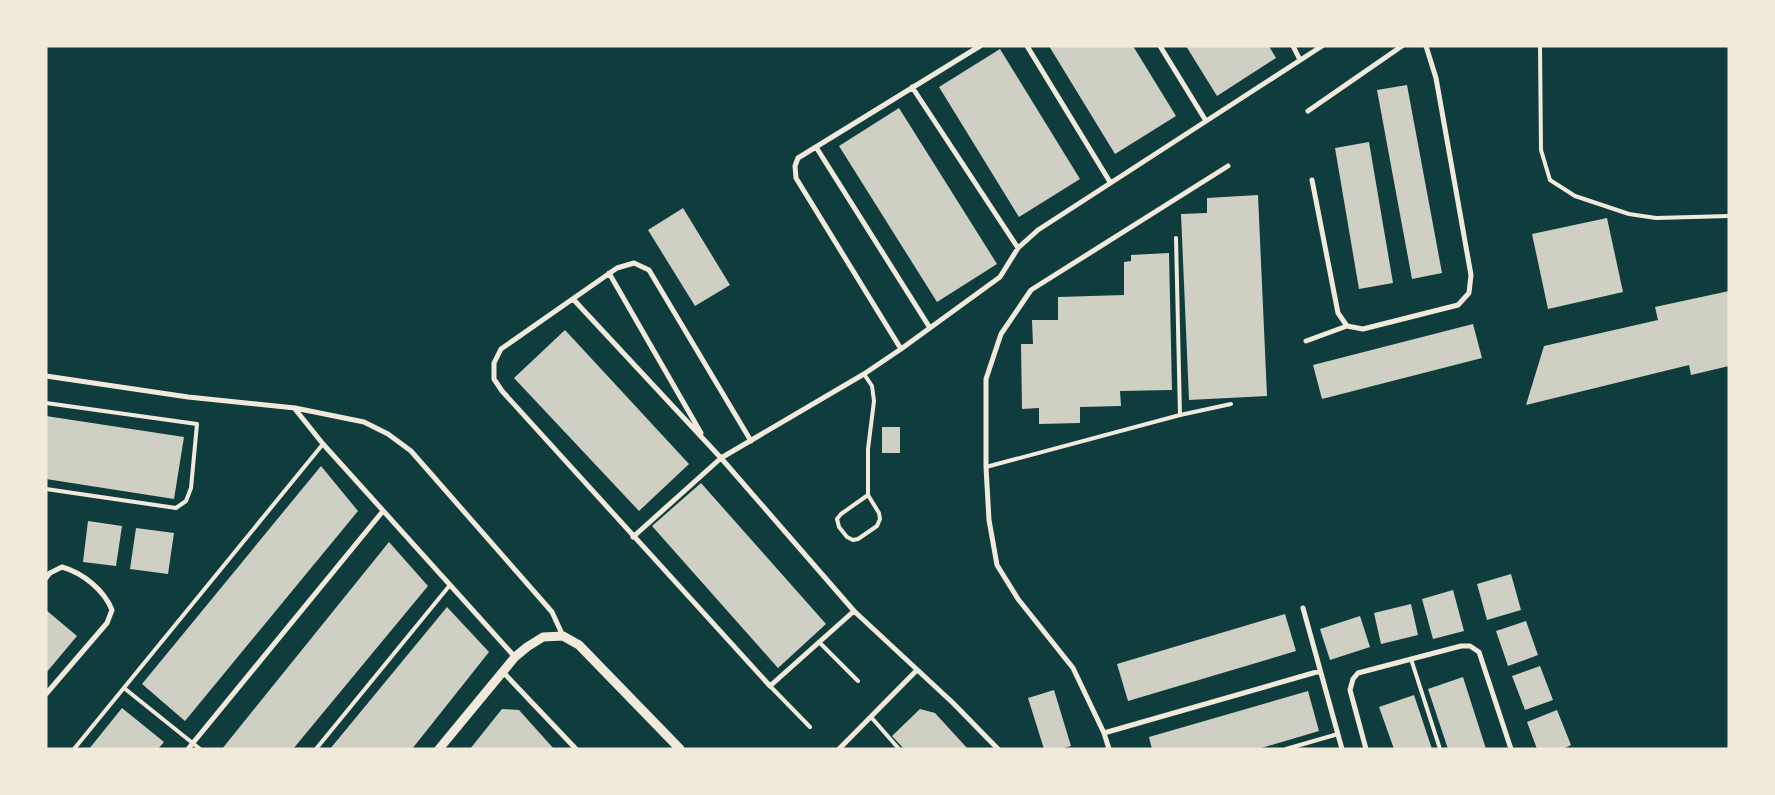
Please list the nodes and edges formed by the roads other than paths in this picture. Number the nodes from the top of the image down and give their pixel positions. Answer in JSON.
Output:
{"nodes":[{"id":1,"x":980,"y":46,"type":"edge"},
{"id":2,"x":1027,"y":46,"type":"edge"},
{"id":3,"x":1160,"y":46,"type":"edge"},
{"id":4,"x":1293,"y":46,"type":"edge"},
{"id":5,"x":1322,"y":46,"type":"edge"},
{"id":6,"x":1402,"y":46,"type":"edge"},
{"id":7,"x":1426,"y":46,"type":"edge"},
{"id":8,"x":1540,"y":46,"type":"edge"},
{"id":9,"x":1300,"y":60,"type":"junction"},
{"id":10,"x":912,"y":87,"type":"junction"},
{"id":11,"x":1308,"y":111,"type":"dead end"},
{"id":12,"x":1206,"y":121,"type":"junction"},
{"id":13,"x":816,"y":147,"type":"junction"},
{"id":14,"x":1228,"y":166,"type":"dead end"},
{"id":15,"x":1312,"y":180,"type":"dead end"},
{"id":16,"x":1110,"y":182,"type":"junction"},
{"id":17,"x":1729,"y":216,"type":"edge"},
{"id":18,"x":1176,"y":238,"type":"dead end"},
{"id":19,"x":1018,"y":248,"type":"junction"},
{"id":20,"x":609,"y":273,"type":"junction"},
{"id":21,"x":573,"y":299,"type":"junction"},
{"id":22,"x":1347,"y":326,"type":"junction"},
{"id":23,"x":930,"y":328,"type":"junction"},
{"id":24,"x":1306,"y":341,"type":"dead end"},
{"id":25,"x":901,"y":349,"type":"junction"},
{"id":26,"x":864,"y":374,"type":"junction"},
{"id":27,"x":46,"y":376,"type":"edge"},
{"id":28,"x":46,"y":403,"type":"edge"},
{"id":29,"x":1231,"y":404,"type":"dead end"},
{"id":30,"x":295,"y":408,"type":"junction"},
{"id":31,"x":1180,"y":415,"type":"junction"},
{"id":32,"x":751,"y":440,"type":"junction"},
{"id":33,"x":706,"y":442,"type":"junction"},
{"id":34,"x":322,"y":444,"type":"junction"},
{"id":35,"x":721,"y":458,"type":"junction"},
{"id":36,"x":986,"y":467,"type":"junction"},
{"id":37,"x":46,"y":488,"type":"edge"},
{"id":38,"x":868,"y":495,"type":"junction"},
{"id":39,"x":383,"y":511,"type":"junction"},
{"id":40,"x":633,"y":537,"type":"junction"},
{"id":41,"x":46,"y":578,"type":"edge"},
{"id":42,"x":450,"y":585,"type":"junction"},
{"id":43,"x":1303,"y":608,"type":"dead end"},
{"id":44,"x":854,"y":611,"type":"junction"},
{"id":45,"x":564,"y":636,"type":"junction"},
{"id":46,"x":819,"y":642,"type":"junction"},
{"id":47,"x":515,"y":657,"type":"junction"},
{"id":48,"x":1411,"y":658,"type":"junction"},
{"id":49,"x":917,"y":670,"type":"junction"},
{"id":50,"x":1320,"y":671,"type":"junction"},
{"id":51,"x":503,"y":672,"type":"junction"},
{"id":52,"x":858,"y":681,"type":"dead end"},
{"id":53,"x":770,"y":686,"type":"junction"},
{"id":54,"x":124,"y":688,"type":"junction"},
{"id":55,"x":46,"y":694,"type":"edge"},
{"id":56,"x":871,"y":717,"type":"junction"},
{"id":57,"x":810,"y":727,"type":"dead end"},
{"id":58,"x":1104,"y":733,"type":"junction"},
{"id":59,"x":1338,"y":734,"type":"junction"},
{"id":60,"x":192,"y":743,"type":"junction"},
{"id":61,"x":443,"y":747,"type":"edge"},
{"id":62,"x":74,"y":749,"type":"edge"},
{"id":63,"x":188,"y":749,"type":"edge"},
{"id":64,"x":200,"y":749,"type":"edge"},
{"id":65,"x":316,"y":749,"type":"edge"},
{"id":66,"x":576,"y":749,"type":"edge"},
{"id":67,"x":680,"y":749,"type":"edge"},
{"id":68,"x":839,"y":749,"type":"edge"},
{"id":69,"x":899,"y":749,"type":"edge"},
{"id":70,"x":998,"y":749,"type":"edge"},
{"id":71,"x":1109,"y":749,"type":"edge"},
{"id":72,"x":1286,"y":749,"type":"edge"},
{"id":73,"x":1342,"y":749,"type":"edge"},
{"id":74,"x":1366,"y":749,"type":"edge"},
{"id":75,"x":1440,"y":749,"type":"edge"},
{"id":76,"x":1511,"y":749,"type":"edge"}],
"edges":[{"from":1,"to":10,"type":"street"},
{"from":2,"to":16,"type":"street"},
{"from":3,"to":12,"type":"street"},
{"from":4,"to":9,"type":"street"},
{"from":5,"to":9,"type":"street"},
{"from":6,"to":11,"type":"street"},
{"from":7,"to":22,"type":"street"},
{"from":8,"to":17,"type":"lane"},
{"from":9,"to":12,"type":"street"},
{"from":10,"to":13,"type":"street"},
{"from":10,"to":19,"type":"street"},
{"from":12,"to":16,"type":"street"},
{"from":13,"to":23,"type":"street"},
{"from":13,"to":25,"type":"street"},
{"from":14,"to":36,"type":"street"},
{"from":15,"to":22,"type":"street"},
{"from":16,"to":19,"type":"street"},
{"from":18,"to":31,"type":"lane"},
{"from":19,"to":23,"type":"street"},
{"from":20,"to":21,"type":"street"},
{"from":20,"to":32,"type":"street"},
{"from":20,"to":33,"type":"street"},
{"from":21,"to":33,"type":"street"},
{"from":21,"to":40,"type":"street"},
{"from":22,"to":24,"type":"street"},
{"from":23,"to":25,"type":"street"},
{"from":25,"to":26,"type":"street"},
{"from":26,"to":32,"type":"street"},
{"from":26,"to":38,"type":"lane"},
{"from":27,"to":30,"type":"street"},
{"from":28,"to":37,"type":"lane"},
{"from":29,"to":31,"type":"lane"},
{"from":30,"to":34,"type":"street"},
{"from":30,"to":45,"type":"street"},
{"from":31,"to":36,"type":"lane"},
{"from":32,"to":35,"type":"street"},
{"from":33,"to":35,"type":"street"},
{"from":34,"to":39,"type":"street"},
{"from":34,"to":54,"type":"lane"},
{"from":35,"to":40,"type":"street"},
{"from":35,"to":44,"type":"street"},
{"from":36,"to":58,"type":"street"},
{"from":38,"to":38,"type":"lane"},
{"from":39,"to":42,"type":"street"},
{"from":39,"to":60,"type":"street"},
{"from":40,"to":53,"type":"street"},
{"from":41,"to":55,"type":"street"},
{"from":42,"to":47,"type":"street"},
{"from":42,"to":65,"type":"lane"},
{"from":43,"to":50,"type":"street"},
{"from":44,"to":46,"type":"street"},
{"from":44,"to":49,"type":"street"},
{"from":45,"to":47,"type":"street"},
{"from":45,"to":67,"type":"street"},
{"from":46,"to":52,"type":"lane"},
{"from":46,"to":53,"type":"street"},
{"from":47,"to":51,"type":"street"},
{"from":48,"to":74,"type":"street"},
{"from":48,"to":75,"type":"lane"},
{"from":48,"to":76,"type":"street"},
{"from":49,"to":56,"type":"street"},
{"from":49,"to":70,"type":"street"},
{"from":50,"to":58,"type":"street"},
{"from":50,"to":59,"type":"street"},
{"from":51,"to":61,"type":"street"},
{"from":51,"to":66,"type":"street"},
{"from":53,"to":57,"type":"lane"},
{"from":54,"to":60,"type":"lane"},
{"from":54,"to":62,"type":"lane"},
{"from":56,"to":68,"type":"street"},
{"from":56,"to":69,"type":"lane"},
{"from":58,"to":71,"type":"street"},
{"from":59,"to":72,"type":"lane"},
{"from":59,"to":73,"type":"street"},
{"from":60,"to":63,"type":"street"},
{"from":60,"to":64,"type":"lane"}]}
